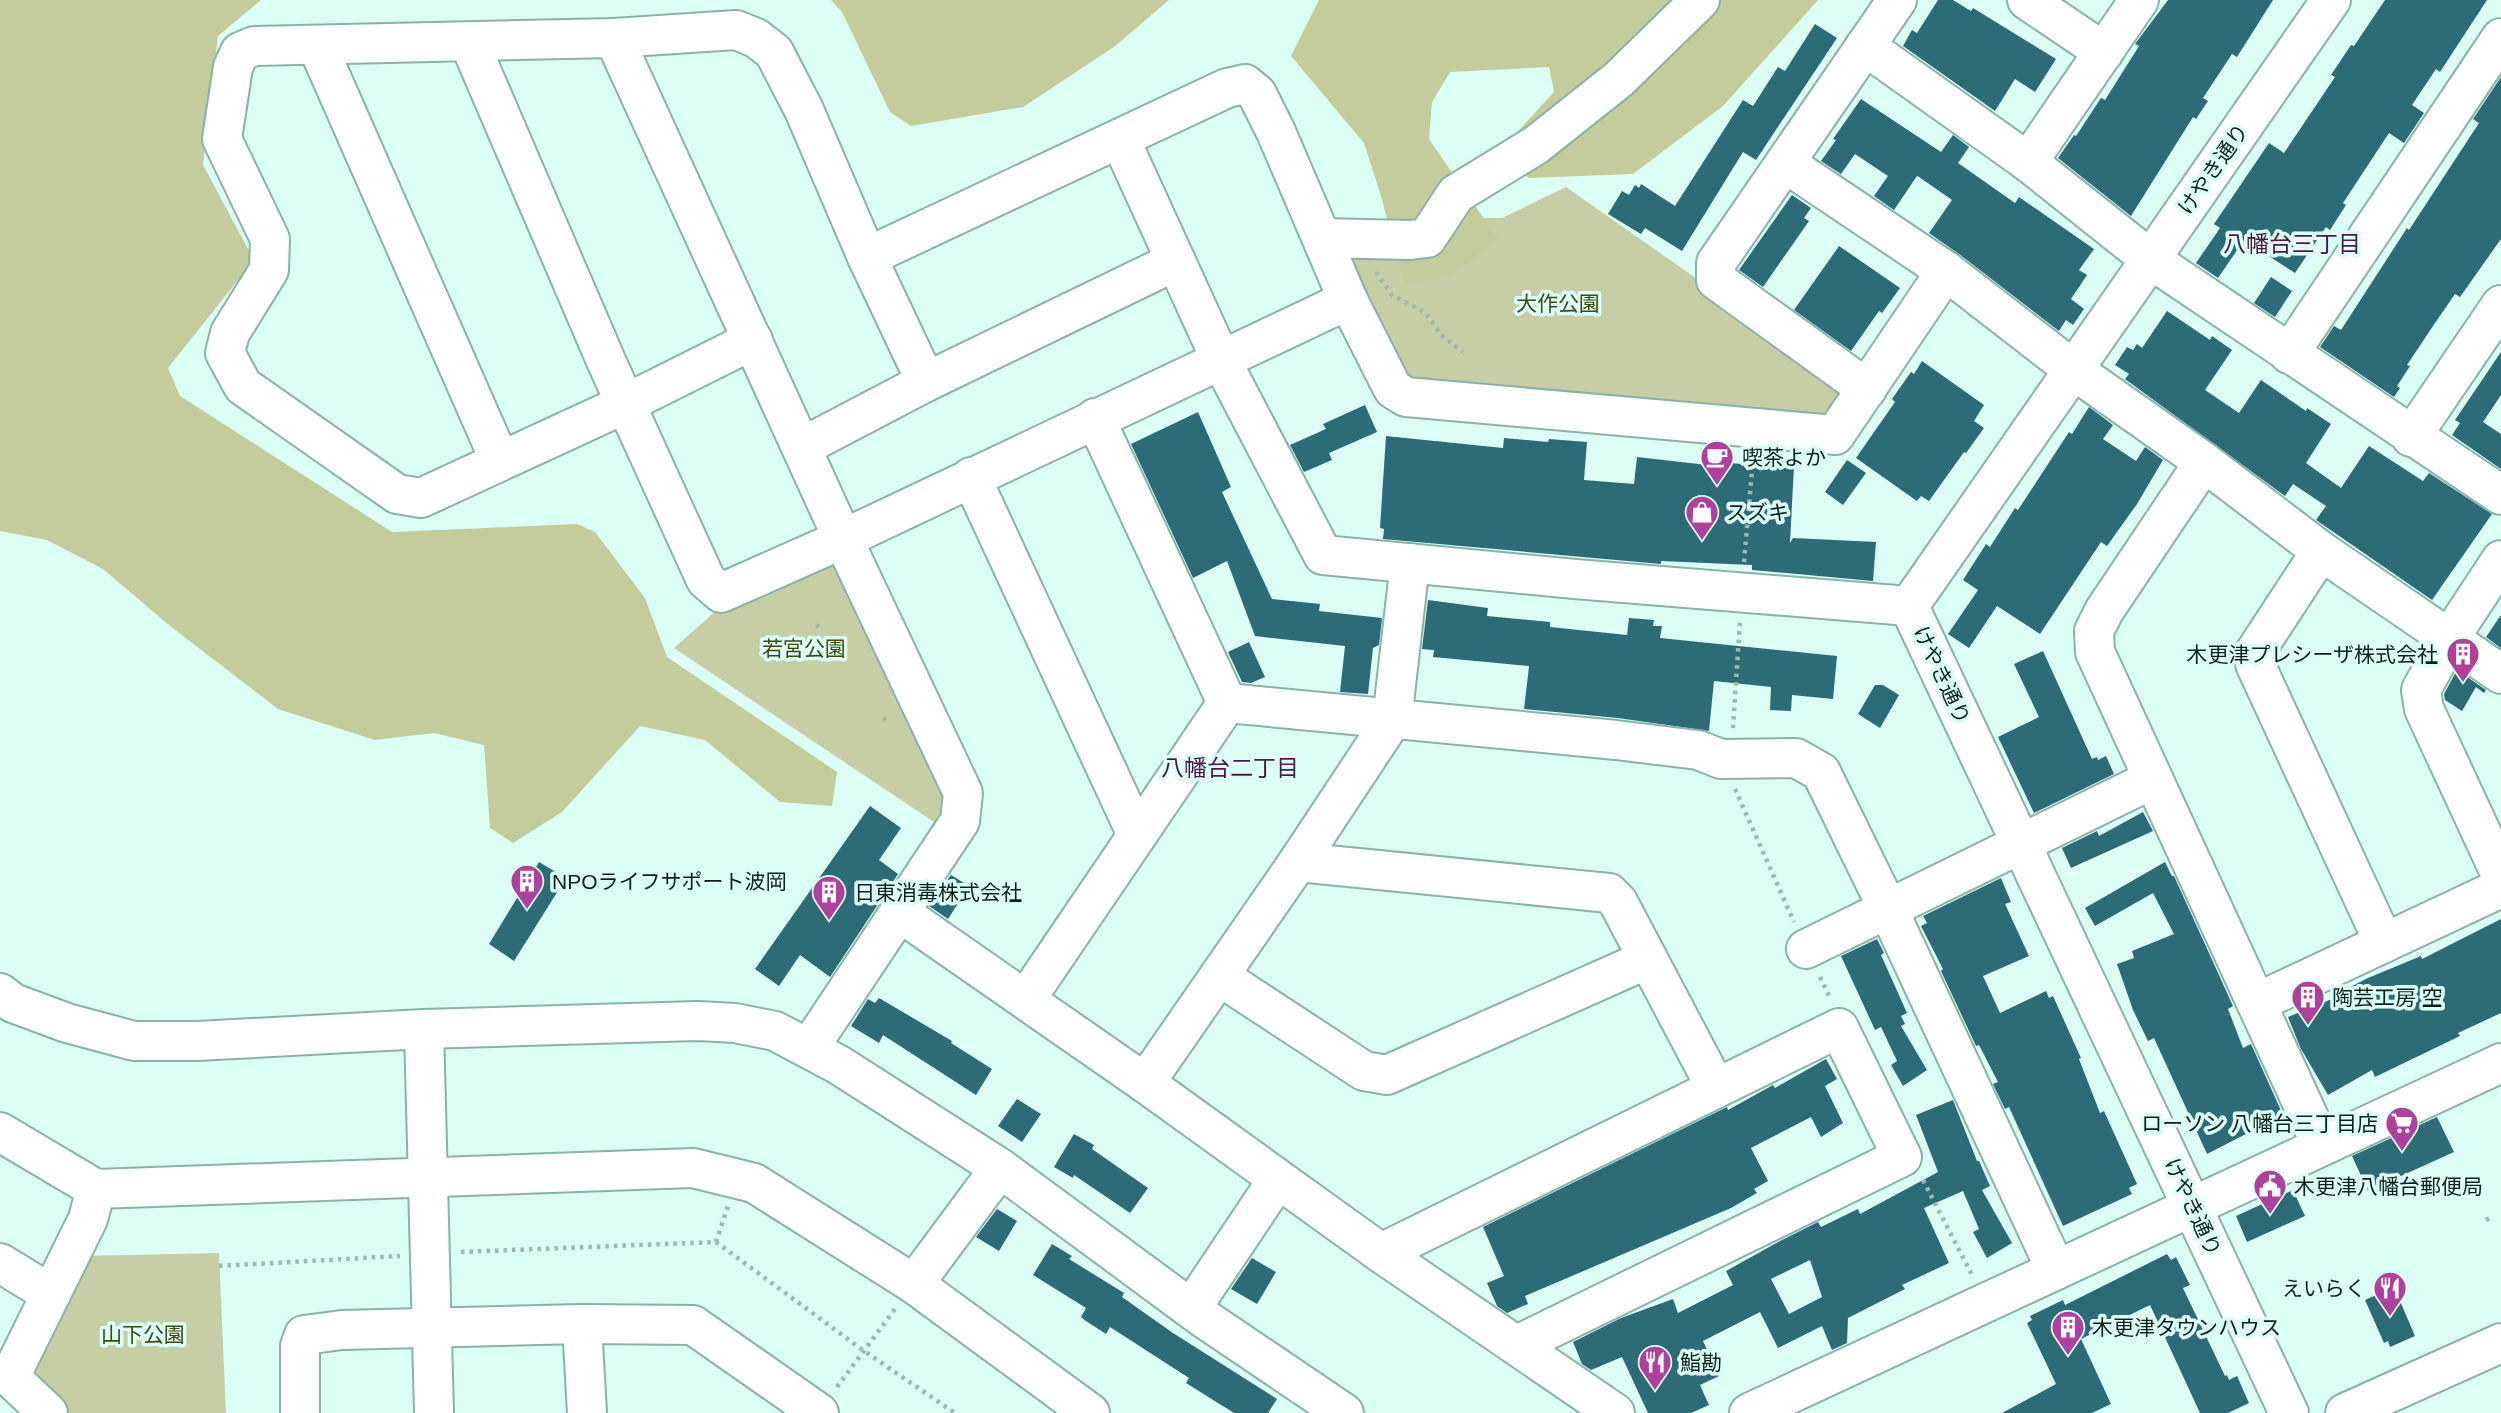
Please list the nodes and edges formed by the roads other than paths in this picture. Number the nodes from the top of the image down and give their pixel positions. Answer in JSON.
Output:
{"nodes":[{"id":1,"x":1700,"y":0,"type":"edge"},
{"id":2,"x":1897,"y":0,"type":"edge"},
{"id":3,"x":2026,"y":0,"type":"edge"},
{"id":4,"x":2139,"y":0,"type":"edge"},
{"id":5,"x":2331,"y":0,"type":"edge"},
{"id":6,"x":614,"y":38,"type":"junction"},
{"id":7,"x":2501,"y":38,"type":"edge"},
{"id":8,"x":469,"y":42,"type":"junction"},
{"id":9,"x":317,"y":45,"type":"junction"},
{"id":10,"x":1865,"y":46,"type":"junction"},
{"id":11,"x":2104,"y":52,"type":"junction"},
{"id":12,"x":1120,"y":139,"type":"junction"},
{"id":13,"x":2028,"y":162,"type":"junction"},
{"id":14,"x":1785,"y":163,"type":"junction"},
{"id":15,"x":1322,"y":238,"type":"junction"},
{"id":16,"x":867,"y":257,"type":"junction"},
{"id":17,"x":2150,"y":260,"type":"junction"},
{"id":18,"x":1176,"y":261,"type":"junction"},
{"id":19,"x":1945,"y":271,"type":"junction"},
{"id":20,"x":1348,"y":300,"type":"junction"},
{"id":21,"x":2501,"y":305,"type":"edge"},
{"id":22,"x":752,"y":340,"type":"junction"},
{"id":23,"x":2289,"y":354,"type":"junction"},
{"id":24,"x":1221,"y":360,"type":"junction"},
{"id":25,"x":2074,"y":371,"type":"junction"},
{"id":26,"x":926,"y":382,"type":"junction"},
{"id":27,"x":1867,"y":389,"type":"junction"},
{"id":28,"x":626,"y":403,"type":"junction"},
{"id":29,"x":1095,"y":418,"type":"junction"},
{"id":30,"x":2411,"y":437,"type":"junction"},
{"id":31,"x":802,"y":447,"type":"junction"},
{"id":32,"x":500,"y":461,"type":"junction"},
{"id":33,"x":2204,"y":462,"type":"junction"},
{"id":34,"x":971,"y":477,"type":"junction"},
{"id":35,"x":2501,"y":495,"type":"edge"},
{"id":36,"x":843,"y":539,"type":"junction"},
{"id":37,"x":2321,"y":551,"type":"junction"},
{"id":38,"x":2501,"y":561,"type":"edge"},
{"id":39,"x":1410,"y":563,"type":"junction"},
{"id":40,"x":1909,"y":606,"type":"junction"},
{"id":41,"x":2449,"y":639,"type":"junction"},
{"id":42,"x":2501,"y":674,"type":"edge"},
{"id":43,"x":1227,"y":703,"type":"junction"},
{"id":44,"x":1392,"y":720,"type":"junction"},
{"id":45,"x":2151,"y":780,"type":"junction"},
{"id":46,"x":1138,"y":835,"type":"junction"},
{"id":47,"x":2023,"y":844,"type":"junction"},
{"id":48,"x":1298,"y":862,"type":"junction"},
{"id":49,"x":2501,"y":875,"type":"edge"},
{"id":50,"x":2501,"y":888,"type":"edge"},
{"id":51,"x":1888,"y":909,"type":"junction"},
{"id":52,"x":899,"y":912,"type":"junction"},
{"id":53,"x":2384,"y":943,"type":"junction"},
{"id":54,"x":1807,"y":948,"type":"dead end"},
{"id":55,"x":1648,"y":959,"type":"junction"},
{"id":56,"x":1219,"y":976,"type":"junction"},
{"id":57,"x":0,"y":993,"type":"edge"},
{"id":58,"x":1026,"y":999,"type":"junction"},
{"id":59,"x":2256,"y":1003,"type":"junction"},
{"id":60,"x":424,"y":1029,"type":"junction"},
{"id":61,"x":809,"y":1048,"type":"junction"},
{"id":62,"x":2501,"y":1063,"type":"edge"},
{"id":63,"x":1145,"y":1083,"type":"junction"},
{"id":64,"x":1716,"y":1088,"type":"junction"},
{"id":65,"x":0,"y":1132,"type":"edge"},
{"id":66,"x":2322,"y":1146,"type":"junction"},
{"id":67,"x":1000,"y":1168,"type":"junction"},
{"id":68,"x":429,"y":1177,"type":"junction"},
{"id":69,"x":1278,"y":1179,"type":"junction"},
{"id":70,"x":96,"y":1189,"type":"junction"},
{"id":71,"x":2193,"y":1206,"type":"junction"},
{"id":72,"x":1381,"y":1253,"type":"junction"},
{"id":73,"x":0,"y":1263,"type":"edge"},
{"id":74,"x":2056,"y":1270,"type":"junction"},
{"id":75,"x":914,"y":1284,"type":"junction"},
{"id":76,"x":51,"y":1294,"type":"junction"},
{"id":77,"x":1191,"y":1309,"type":"junction"},
{"id":78,"x":582,"y":1324,"type":"junction"},
{"id":79,"x":433,"y":1328,"type":"junction"},
{"id":80,"x":2501,"y":1343,"type":"edge"},
{"id":81,"x":1517,"y":1345,"type":"junction"},
{"id":82,"x":48,"y":1413,"type":"edge"},
{"id":83,"x":300,"y":1413,"type":"edge"},
{"id":84,"x":435,"y":1413,"type":"edge"},
{"id":85,"x":587,"y":1413,"type":"edge"},
{"id":86,"x":818,"y":1413,"type":"edge"},
{"id":87,"x":1090,"y":1413,"type":"edge"},
{"id":88,"x":1344,"y":1413,"type":"edge"},
{"id":89,"x":1615,"y":1413,"type":"edge"},
{"id":90,"x":1749,"y":1413,"type":"edge"},
{"id":91,"x":2288,"y":1413,"type":"edge"},
{"id":92,"x":2345,"y":1413,"type":"edge"}],
"edges":[{"from":1,"to":15,"type":"street"},
{"from":2,"to":10,"type":"street"},
{"from":3,"to":11,"type":"street"},
{"from":4,"to":11,"type":"street"},
{"from":5,"to":17,"type":"street","name":"けやき通り"},
{"from":6,"to":8,"type":"street"},
{"from":6,"to":16,"type":"street"},
{"from":6,"to":22,"type":"street"},
{"from":7,"to":23,"type":"street"},
{"from":8,"to":9,"type":"street"},
{"from":8,"to":28,"type":"street"},
{"from":9,"to":32,"type":"street"},
{"from":9,"to":32,"type":"street"},
{"from":10,"to":13,"type":"street"},
{"from":10,"to":14,"type":"street"},
{"from":11,"to":13,"type":"street"},
{"from":12,"to":15,"type":"street"},
{"from":12,"to":16,"type":"street"},
{"from":12,"to":18,"type":"street"},
{"from":13,"to":17,"type":"street"},
{"from":14,"to":19,"type":"street"},
{"from":14,"to":27,"type":"street"},
{"from":15,"to":20,"type":"street"},
{"from":16,"to":26,"type":"street"},
{"from":17,"to":23,"type":"street"},
{"from":17,"to":25,"type":"street","name":"けやき通り"},
{"from":18,"to":24,"type":"street"},
{"from":18,"to":26,"type":"street"},
{"from":19,"to":25,"type":"street"},
{"from":19,"to":27,"type":"street"},
{"from":20,"to":24,"type":"street"},
{"from":20,"to":27,"type":"street"},
{"from":21,"to":30,"type":"street"},
{"from":22,"to":28,"type":"street"},
{"from":22,"to":31,"type":"street"},
{"from":23,"to":30,"type":"street"},
{"from":24,"to":29,"type":"street"},
{"from":24,"to":39,"type":"street"},
{"from":25,"to":33,"type":"street"},
{"from":25,"to":40,"type":"street","name":"けやき通り"},
{"from":26,"to":31,"type":"street"},
{"from":28,"to":32,"type":"street"},
{"from":28,"to":36,"type":"street"},
{"from":29,"to":34,"type":"street"},
{"from":29,"to":43,"type":"street"},
{"from":30,"to":35,"type":"street"},
{"from":31,"to":36,"type":"street"},
{"from":33,"to":37,"type":"street"},
{"from":33,"to":45,"type":"street"},
{"from":34,"to":36,"type":"street"},
{"from":34,"to":46,"type":"street"},
{"from":36,"to":52,"type":"street"},
{"from":37,"to":41,"type":"street"},
{"from":37,"to":53,"type":"street"},
{"from":38,"to":41,"type":"street"},
{"from":39,"to":40,"type":"street"},
{"from":39,"to":44,"type":"street"},
{"from":40,"to":47,"type":"street","name":"けやき通り"},
{"from":41,"to":42,"type":"street"},
{"from":41,"to":49,"type":"street"},
{"from":43,"to":44,"type":"street"},
{"from":43,"to":46,"type":"street"},
{"from":44,"to":48,"type":"street"},
{"from":44,"to":51,"type":"street"},
{"from":45,"to":47,"type":"street"},
{"from":45,"to":59,"type":"street"},
{"from":46,"to":58,"type":"street"},
{"from":47,"to":51,"type":"street"},
{"from":47,"to":71,"type":"street","name":"けやき通り"},
{"from":48,"to":55,"type":"street"},
{"from":48,"to":56,"type":"street"},
{"from":50,"to":53,"type":"street"},
{"from":51,"to":54,"type":"street"},
{"from":51,"to":74,"type":"street"},
{"from":52,"to":58,"type":"street"},
{"from":52,"to":61,"type":"street"},
{"from":53,"to":59,"type":"street"},
{"from":55,"to":56,"type":"street"},
{"from":55,"to":64,"type":"street"},
{"from":56,"to":63,"type":"street"},
{"from":57,"to":60,"type":"street"},
{"from":58,"to":63,"type":"street"},
{"from":59,"to":66,"type":"street"},
{"from":60,"to":61,"type":"street"},
{"from":60,"to":68,"type":"street"},
{"from":61,"to":67,"type":"street"},
{"from":62,"to":66,"type":"street"},
{"from":63,"to":69,"type":"street"},
{"from":64,"to":72,"type":"street"},
{"from":64,"to":81,"type":"street"},
{"from":65,"to":70,"type":"street"},
{"from":66,"to":71,"type":"street"},
{"from":67,"to":75,"type":"street"},
{"from":67,"to":77,"type":"street"},
{"from":68,"to":70,"type":"street"},
{"from":68,"to":75,"type":"street"},
{"from":68,"to":79,"type":"street"},
{"from":69,"to":72,"type":"street"},
{"from":69,"to":77,"type":"street"},
{"from":70,"to":76,"type":"street"},
{"from":71,"to":74,"type":"street"},
{"from":71,"to":91,"type":"street","name":"けやき通り"},
{"from":72,"to":81,"type":"street"},
{"from":73,"to":76,"type":"street"},
{"from":74,"to":90,"type":"street"},
{"from":75,"to":87,"type":"street"},
{"from":76,"to":82,"type":"street"},
{"from":77,"to":88,"type":"street"},
{"from":78,"to":79,"type":"street"},
{"from":78,"to":85,"type":"street"},
{"from":78,"to":86,"type":"street"},
{"from":79,"to":83,"type":"street"},
{"from":79,"to":84,"type":"street"},
{"from":80,"to":92,"type":"street"},
{"from":81,"to":89,"type":"street"}]}
